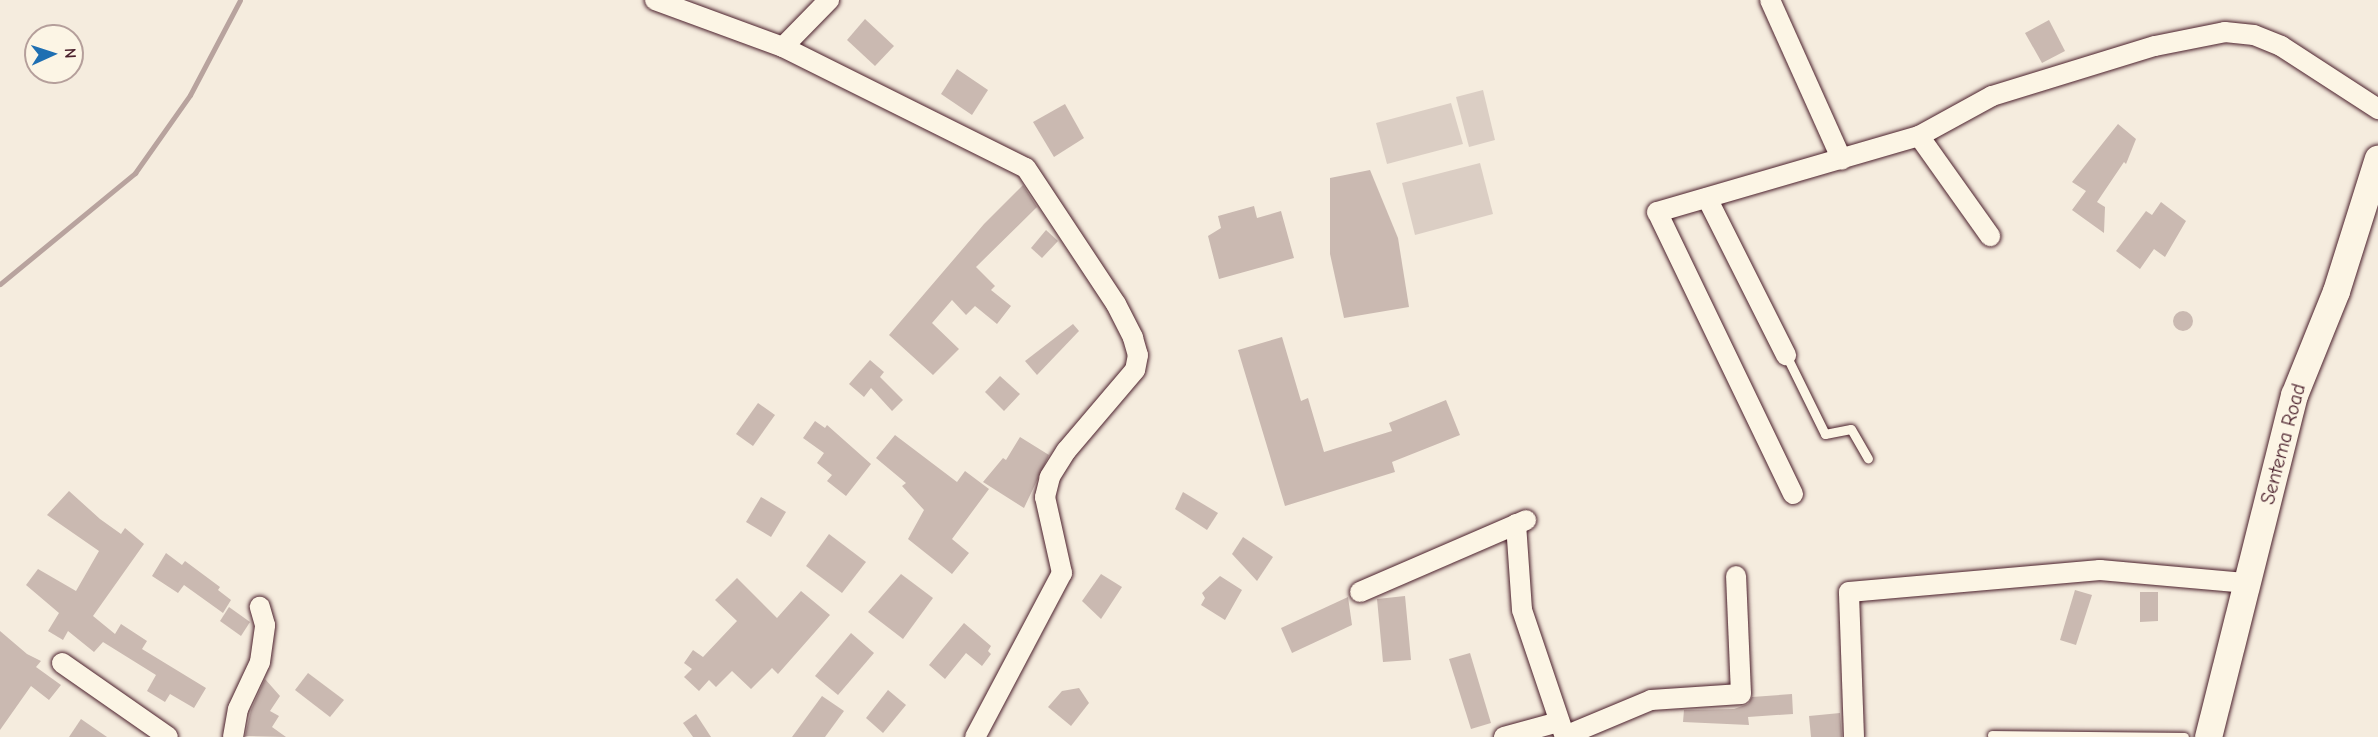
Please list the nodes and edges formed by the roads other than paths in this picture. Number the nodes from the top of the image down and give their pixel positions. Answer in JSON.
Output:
{"nodes":[{"id":1,"x":655,"y":0,"type":"edge"},
{"id":2,"x":829,"y":0,"type":"edge"},
{"id":3,"x":1770,"y":0,"type":"edge"},
{"id":4,"x":783,"y":47,"type":"junction"},
{"id":5,"x":2378,"y":109,"type":"edge"},
{"id":6,"x":1919,"y":136,"type":"junction"},
{"id":7,"x":2378,"y":158,"type":"edge"},
{"id":8,"x":1842,"y":160,"type":"junction"},
{"id":9,"x":1707,"y":198,"type":"junction"},
{"id":10,"x":1990,"y":236,"type":"dead end"},
{"id":11,"x":1786,"y":355,"type":"joint"},
{"id":12,"x":1868,"y":458,"type":"dead end"},
{"id":13,"x":1793,"y":494,"type":"dead end"},
{"id":14,"x":1736,"y":576,"type":"dead end"},
{"id":15,"x":2247,"y":584,"type":"junction"},
{"id":16,"x":1360,"y":592,"type":"dead end"},
{"id":17,"x":260,"y":607,"type":"dead end"},
{"id":18,"x":62,"y":663,"type":"dead end"},
{"id":19,"x":1563,"y":732,"type":"edge"},
{"id":20,"x":1992,"y":735,"type":"dead end"},
{"id":21,"x":168,"y":737,"type":"edge"},
{"id":22,"x":233,"y":737,"type":"edge"},
{"id":23,"x":975,"y":737,"type":"edge"},
{"id":24,"x":1504,"y":737,"type":"edge"},
{"id":25,"x":1854,"y":737,"type":"edge"},
{"id":26,"x":2184,"y":737,"type":"edge"},
{"id":27,"x":2208,"y":737,"type":"edge"}],
"edges":[{"from":1,"to":4,"type":"street"},
{"from":2,"to":4,"type":"street"},
{"from":3,"to":8,"type":"street"},
{"from":4,"to":23,"type":"street"},
{"from":5,"to":6,"type":"street"},
{"from":6,"to":8,"type":"street"},
{"from":6,"to":10,"type":"street"},
{"from":7,"to":15,"type":"main road","name":"Sentema Road"},
{"from":8,"to":9,"type":"street"},
{"from":9,"to":11,"type":"street"},
{"from":9,"to":13,"type":"street"},
{"from":11,"to":12,"type":"lane"},
{"from":14,"to":19,"type":"street"},
{"from":15,"to":25,"type":"street"},
{"from":15,"to":27,"type":"main road","name":"Sentema Road"},
{"from":16,"to":19,"type":"street"},
{"from":17,"to":22,"type":"street"},
{"from":18,"to":21,"type":"street"},
{"from":19,"to":24,"type":"street"},
{"from":20,"to":26,"type":"lane"}]}
